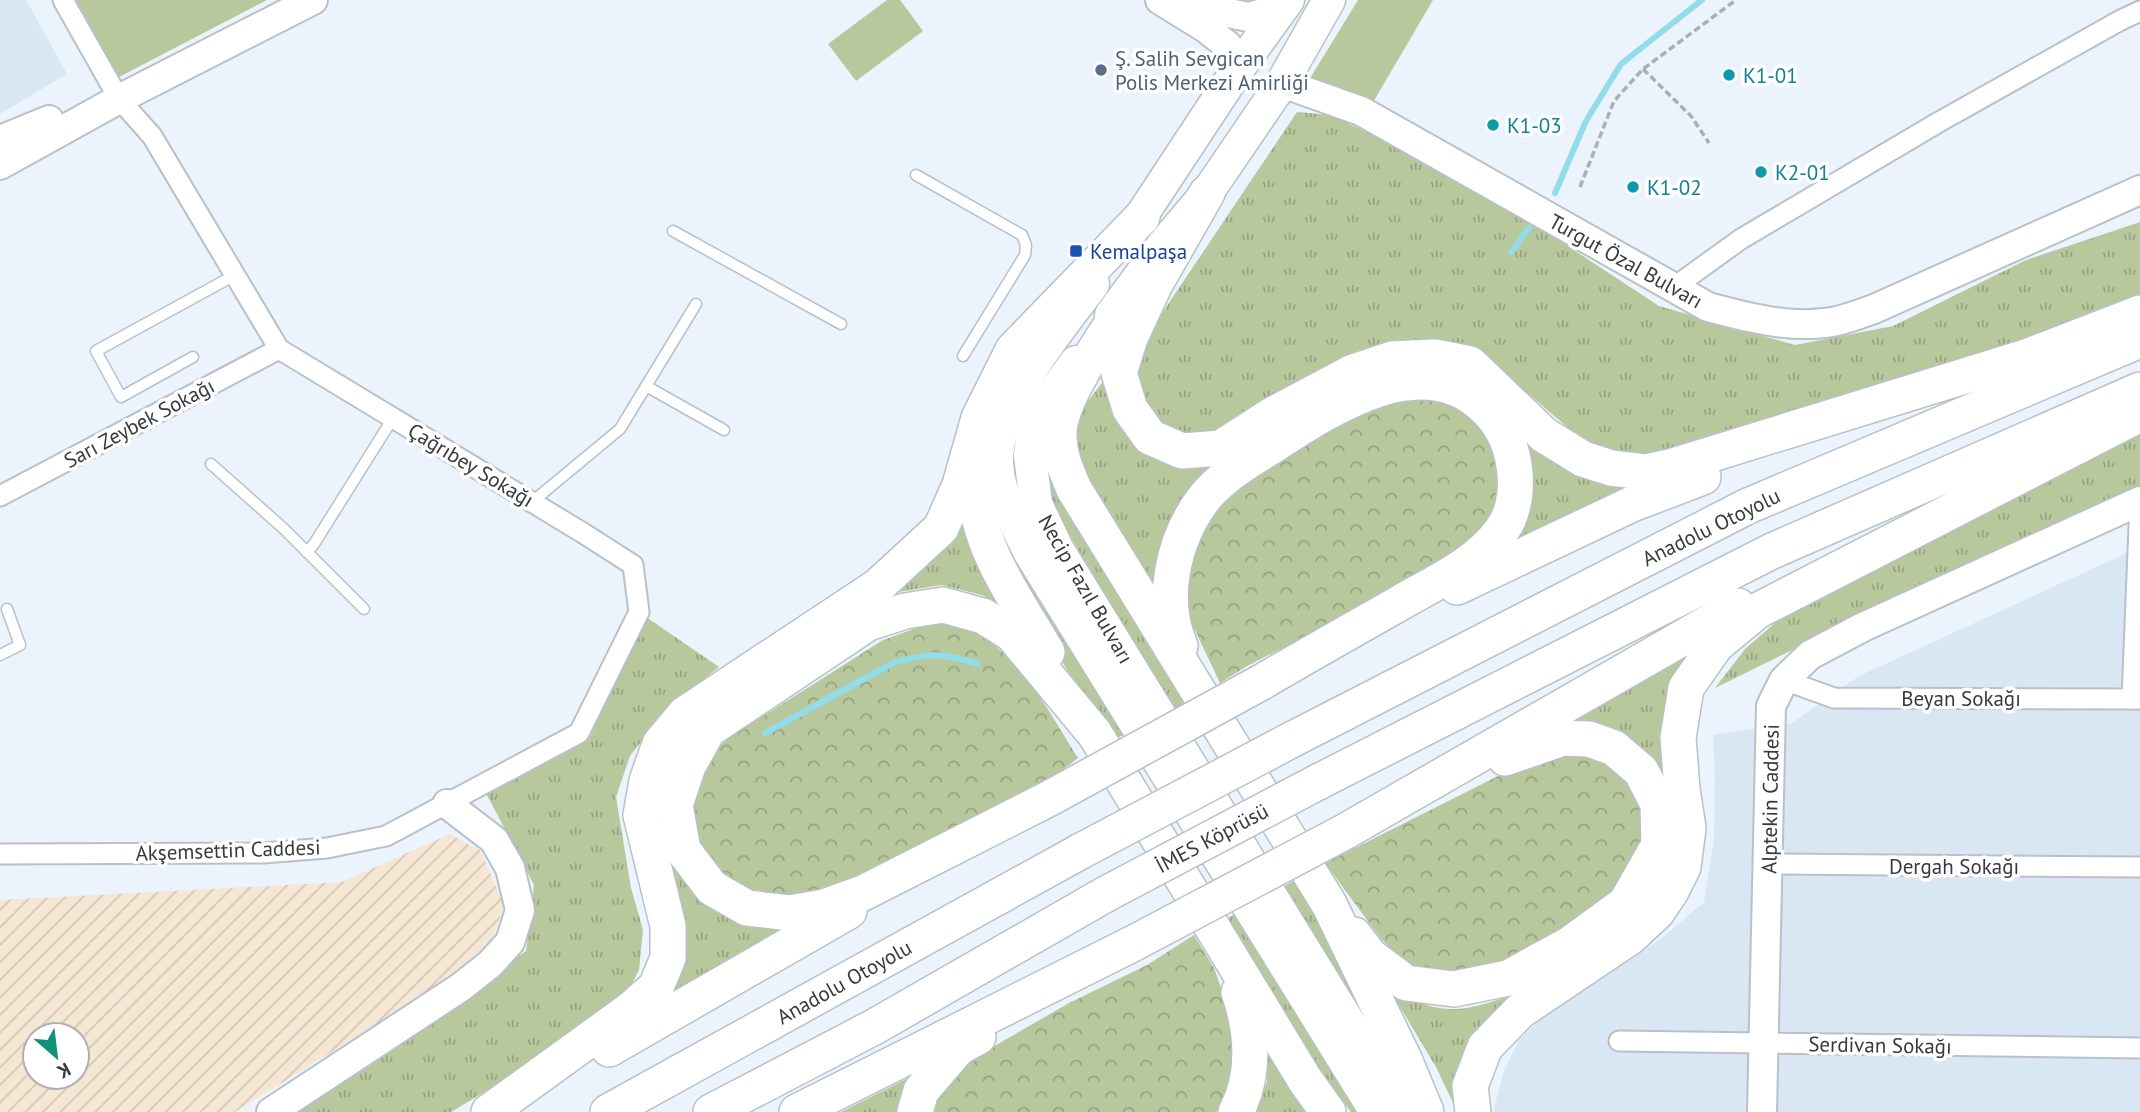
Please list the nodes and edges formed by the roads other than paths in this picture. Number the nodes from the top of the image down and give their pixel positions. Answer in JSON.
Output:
{"nodes":[{"id":1,"x":63,"y":0,"type":"edge"},
{"id":2,"x":313,"y":0,"type":"edge"},
{"id":3,"x":1160,"y":0,"type":"edge"},
{"id":4,"x":1190,"y":0,"type":"edge"},
{"id":5,"x":1329,"y":0,"type":"edge"},
{"id":6,"x":1285,"y":4,"type":"edge"},
{"id":7,"x":2140,"y":11,"type":"edge"},
{"id":8,"x":1238,"y":69,"type":"junction"},
{"id":9,"x":1282,"y":83,"type":"junction"},
{"id":10,"x":119,"y":99,"type":"junction"},
{"id":11,"x":0,"y":140,"type":"edge"},
{"id":12,"x":0,"y":165,"type":"edge"},
{"id":13,"x":916,"y":175,"type":"dead end"},
{"id":14,"x":2140,"y":190,"type":"edge"},
{"id":15,"x":1207,"y":193,"type":"junction"},
{"id":16,"x":1142,"y":217,"type":"junction"},
{"id":17,"x":673,"y":231,"type":"dead end"},
{"id":18,"x":1163,"y":245,"type":"junction"},
{"id":19,"x":235,"y":275,"type":"junction"},
{"id":20,"x":1673,"y":288,"type":"junction"},
{"id":21,"x":696,"y":304,"type":"dead end"},
{"id":22,"x":2140,"y":313,"type":"edge"},
{"id":23,"x":841,"y":324,"type":"dead end"},
{"id":24,"x":2140,"y":340,"type":"edge"},
{"id":25,"x":279,"y":349,"type":"junction"},
{"id":26,"x":1013,"y":350,"type":"junction"},
{"id":27,"x":963,"y":356,"type":"dead end"},
{"id":28,"x":193,"y":357,"type":"dead end"},
{"id":29,"x":1968,"y":376,"type":"junction"},
{"id":30,"x":646,"y":386,"type":"junction"},
{"id":31,"x":2140,"y":390,"type":"edge"},
{"id":32,"x":2140,"y":412,"type":"edge"},
{"id":33,"x":393,"y":418,"type":"junction"},
{"id":34,"x":724,"y":430,"type":"dead end"},
{"id":35,"x":211,"y":464,"type":"dead end"},
{"id":36,"x":0,"y":496,"type":"edge"},
{"id":37,"x":2140,"y":501,"type":"edge"},
{"id":38,"x":532,"y":502,"type":"junction"},
{"id":39,"x":307,"y":552,"type":"junction"},
{"id":40,"x":7,"y":609,"type":"dead end"},
{"id":41,"x":364,"y":609,"type":"dead end"},
{"id":42,"x":0,"y":655,"type":"edge"},
{"id":43,"x":1784,"y":680,"type":"junction"},
{"id":44,"x":1260,"y":683,"type":"junction"},
{"id":45,"x":2136,"y":699,"type":"edge"},
{"id":46,"x":1204,"y":700,"type":"junction"},
{"id":47,"x":1095,"y":734,"type":"junction"},
{"id":48,"x":1050,"y":798,"type":"junction"},
{"id":49,"x":447,"y":804,"type":"junction"},
{"id":50,"x":1346,"y":831,"type":"junction"},
{"id":51,"x":0,"y":854,"type":"edge"},
{"id":52,"x":1769,"y":864,"type":"junction"},
{"id":53,"x":2140,"y":867,"type":"edge"},
{"id":54,"x":1329,"y":904,"type":"junction"},
{"id":55,"x":1222,"y":942,"type":"junction"},
{"id":56,"x":1134,"y":943,"type":"junction"},
{"id":57,"x":1619,"y":1041,"type":"dead end"},
{"id":58,"x":1765,"y":1044,"type":"junction"},
{"id":59,"x":2140,"y":1048,"type":"edge"},
{"id":60,"x":271,"y":1112,"type":"edge"},
{"id":61,"x":489,"y":1112,"type":"edge"},
{"id":62,"x":503,"y":1112,"type":"edge"},
{"id":63,"x":608,"y":1112,"type":"edge"},
{"id":64,"x":711,"y":1112,"type":"edge"},
{"id":65,"x":797,"y":1112,"type":"edge"},
{"id":66,"x":915,"y":1112,"type":"edge"},
{"id":67,"x":1236,"y":1112,"type":"edge"},
{"id":68,"x":1328,"y":1112,"type":"edge"},
{"id":69,"x":1376,"y":1112,"type":"edge"},
{"id":70,"x":1404,"y":1112,"type":"edge"},
{"id":71,"x":1426,"y":1112,"type":"edge"},
{"id":72,"x":1473,"y":1112,"type":"edge"},
{"id":73,"x":1762,"y":1112,"type":"edge"}],
"edges":[{"from":1,"to":10,"type":"street","name":"Çağrıbey Sokağı"},
{"from":2,"to":10,"type":"main road"},
{"from":3,"to":8,"type":"main road"},
{"from":4,"to":6,"type":"main road"},
{"from":5,"to":9,"type":"main road","name":"Necip Fazıl Bulvarı"},
{"from":6,"to":8,"type":"main road","name":"Necip Fazıl Bulvarı"},
{"from":7,"to":20,"type":"street"},
{"from":8,"to":16,"type":"main road","name":"Necip Fazıl Bulvarı"},
{"from":9,"to":15,"type":"main road","name":"Necip Fazıl Bulvarı"},
{"from":9,"to":20,"type":"main road","name":"Turgut Özal Bulvarı"},
{"from":10,"to":11,"type":"main road"},
{"from":10,"to":12,"type":"main road"},
{"from":10,"to":19,"type":"street","name":"Çağrıbey Sokağı"},
{"from":13,"to":27,"type":"lane"},
{"from":14,"to":20,"type":"main road","name":"Turgut Özal Bulvarı"},
{"from":15,"to":18,"type":"main road","name":"Necip Fazıl Bulvarı"},
{"from":15,"to":29,"type":"highway"},
{"from":16,"to":26,"type":"highway"},
{"from":16,"to":69,"type":"main road","name":"Necip Fazıl Bulvarı"},
{"from":17,"to":23,"type":"lane"},
{"from":18,"to":46,"type":"highway"},
{"from":18,"to":70,"type":"main road","name":"Necip Fazıl Bulvarı"},
{"from":19,"to":25,"type":"street","name":"Çağrıbey Sokağı"},
{"from":19,"to":28,"type":"lane"},
{"from":21,"to":30,"type":"lane"},
{"from":22,"to":29,"type":"highway"},
{"from":24,"to":63,"type":"highway","name":"Anadolu Otoyolu","bridge":true},
{"from":25,"to":33,"type":"street","name":"Çağrıbey Sokağı"},
{"from":25,"to":36,"type":"street","name":"Sarı Zeybek Sokağı"},
{"from":26,"to":47,"type":"highway"},
{"from":26,"to":61,"type":"highway"},
{"from":29,"to":44,"type":"highway"},
{"from":30,"to":34,"type":"lane"},
{"from":30,"to":38,"type":"lane"},
{"from":31,"to":64,"type":"highway","name":"İMES Köprüsü","bridge":true},
{"from":32,"to":50,"type":"highway"},
{"from":32,"to":72,"type":"highway"},
{"from":33,"to":38,"type":"street","name":"Çağrıbey Sokağı"},
{"from":33,"to":39,"type":"lane"},
{"from":35,"to":39,"type":"lane"},
{"from":37,"to":43,"type":"main road","name":"Alptekin Caddesi"},
{"from":37,"to":45,"type":"street"},
{"from":38,"to":49,"type":"street","name":"Çağrıbey Sokağı"},
{"from":39,"to":41,"type":"lane"},
{"from":40,"to":42,"type":"lane"},
{"from":43,"to":45,"type":"street","name":"Beyan Sokağı"},
{"from":43,"to":52,"type":"main road","name":"Alptekin Caddesi"},
{"from":44,"to":46,"type":"highway"},
{"from":44,"to":48,"type":"highway","bridge":true},
{"from":46,"to":54,"type":"highway"},
{"from":47,"to":48,"type":"highway"},
{"from":47,"to":55,"type":"highway"},
{"from":48,"to":62,"type":"highway"},
{"from":49,"to":51,"type":"street","name":"Akşemsettin Caddesi"},
{"from":49,"to":60,"type":"main road"},
{"from":50,"to":54,"type":"highway"},
{"from":50,"to":56,"type":"highway","bridge":true},
{"from":52,"to":53,"type":"street","name":"Dergah Sokağı"},
{"from":52,"to":58,"type":"main road","name":"Alptekin Caddesi"},
{"from":54,"to":71,"type":"highway"},
{"from":55,"to":67,"type":"highway"},
{"from":55,"to":68,"type":"highway"},
{"from":56,"to":65,"type":"highway"},
{"from":56,"to":66,"type":"highway"},
{"from":57,"to":58,"type":"street","name":"Serdivan Sokağı"},
{"from":58,"to":59,"type":"street","name":"Serdivan Sokağı"},
{"from":58,"to":73,"type":"main road","name":"Alptekin Caddesi"}]}
